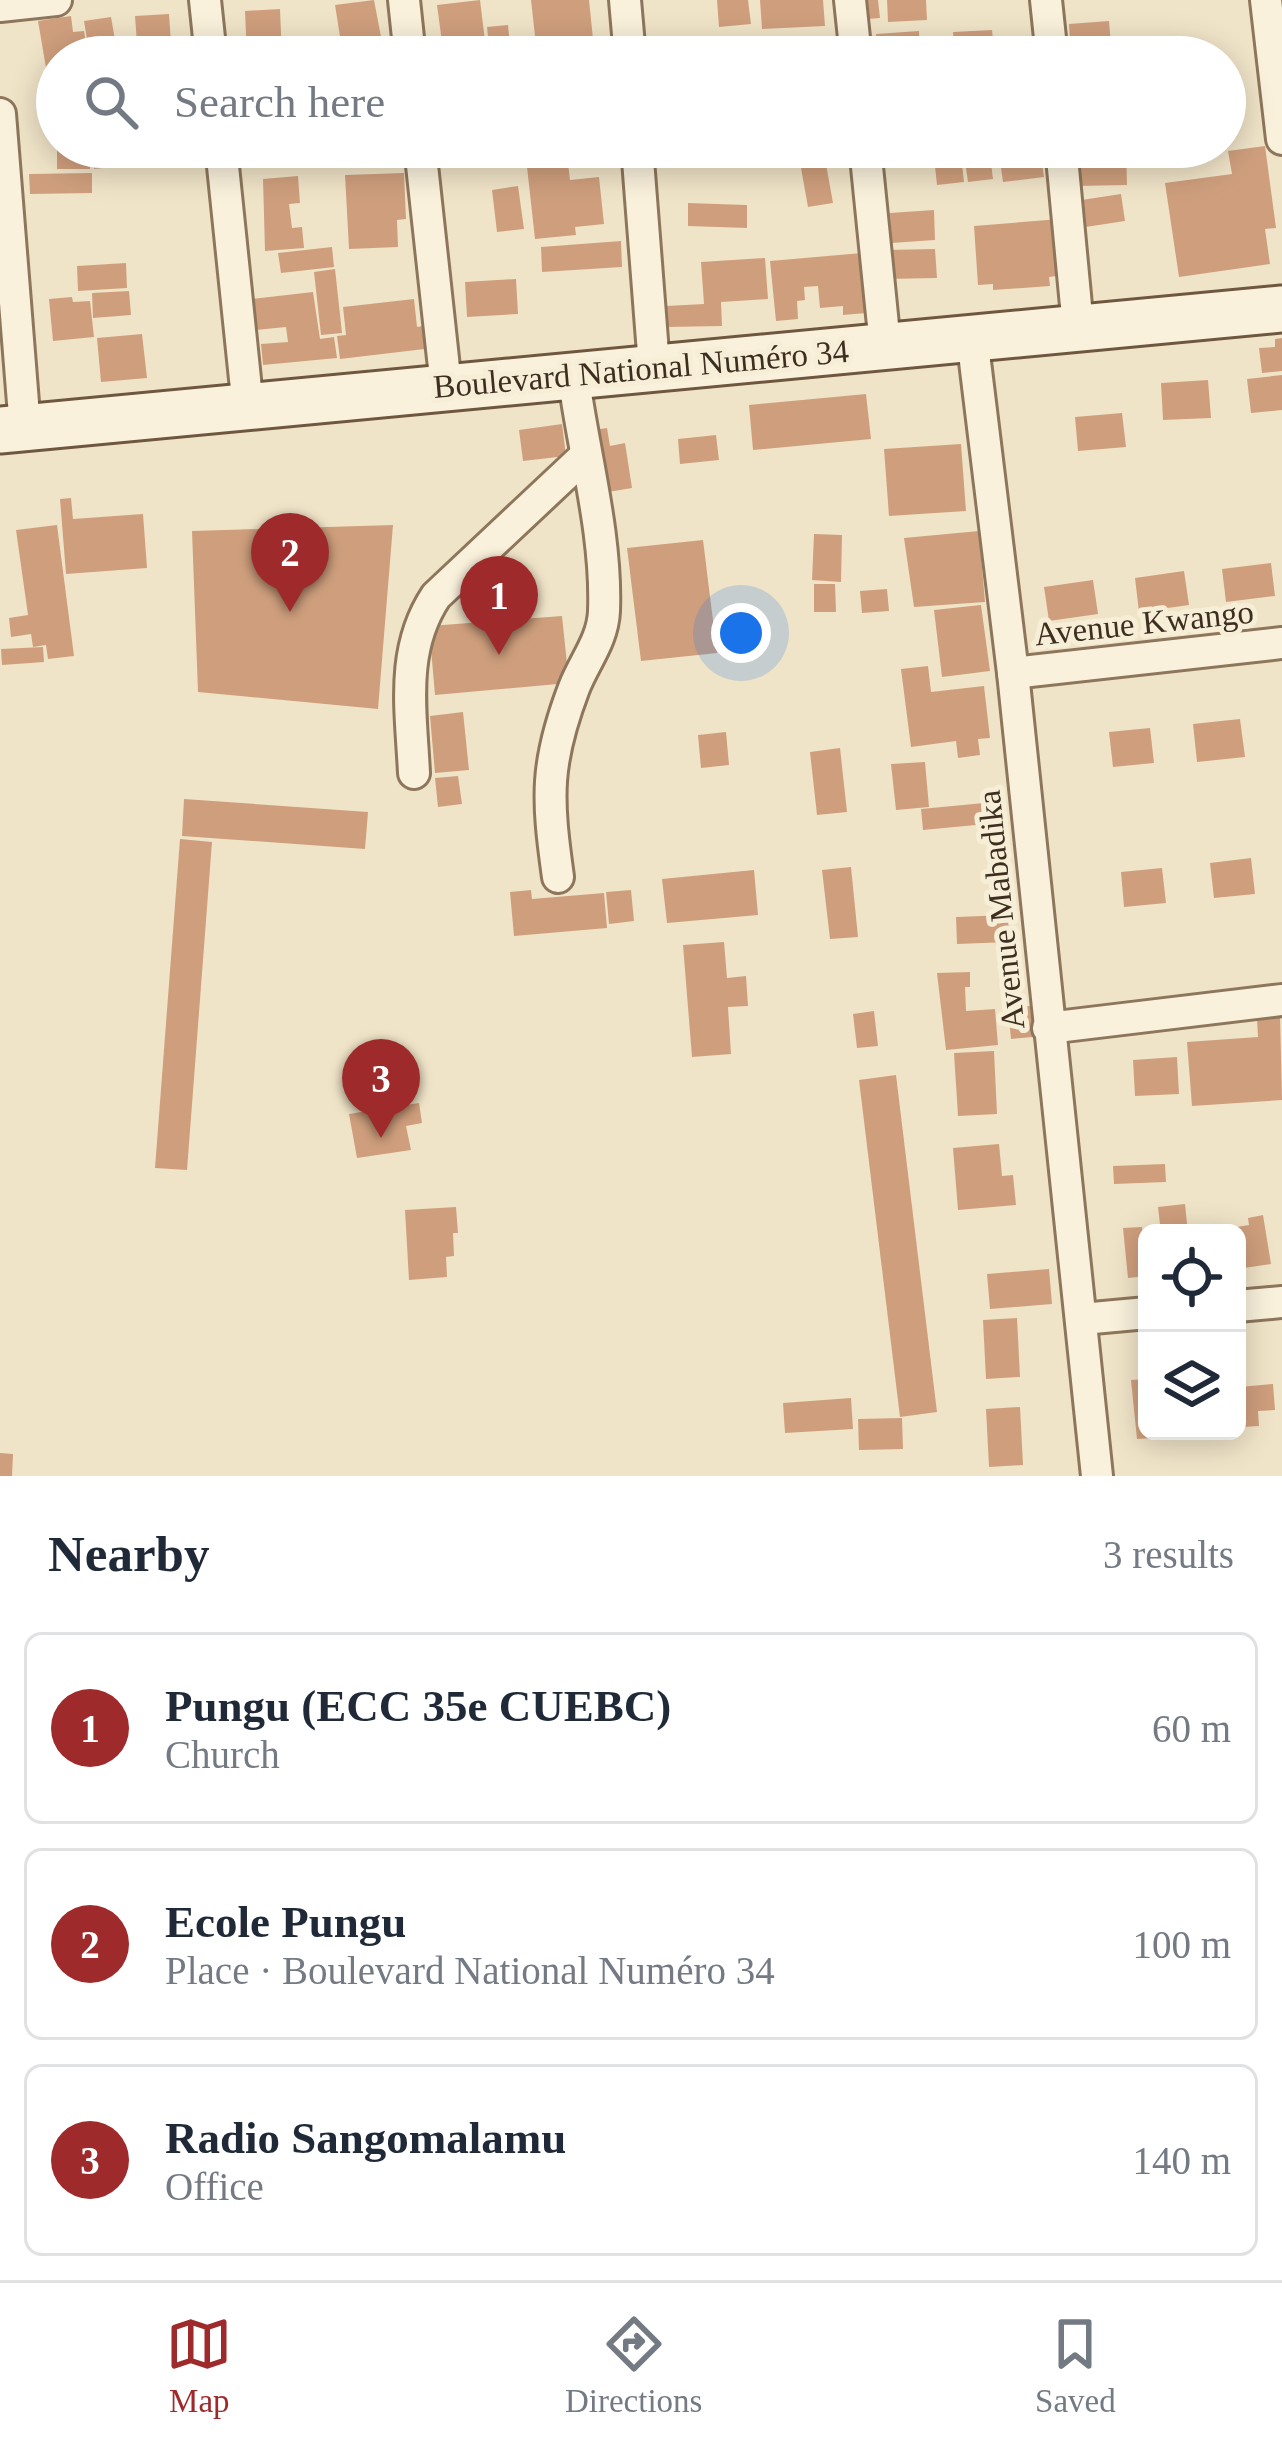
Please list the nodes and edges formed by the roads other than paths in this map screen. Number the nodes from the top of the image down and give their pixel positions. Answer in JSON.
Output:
{"nodes":[{"id":1,"x":56,"y":0,"type":"edge"},
{"id":2,"x":206,"y":0,"type":"edge"},
{"id":3,"x":404,"y":0,"type":"edge"},
{"id":4,"x":625,"y":0,"type":"edge"},
{"id":5,"x":850,"y":0,"type":"edge"},
{"id":6,"x":1046,"y":0,"type":"edge"},
{"id":7,"x":1266,"y":0,"type":"edge"},
{"id":8,"x":0,"y":6,"type":"edge"},
{"id":9,"x":210,"y":36,"type":"edge"},
{"id":10,"x":408,"y":36,"type":"edge"},
{"id":11,"x":628,"y":36,"type":"edge"},
{"id":12,"x":854,"y":36,"type":"edge"},
{"id":13,"x":1050,"y":36,"type":"edge"},
{"id":14,"x":0,"y":114,"type":"edge"},
{"id":15,"x":1282,"y":139,"type":"edge"},
{"id":16,"x":223,"y":168,"type":"edge"},
{"id":17,"x":422,"y":168,"type":"edge"},
{"id":18,"x":639,"y":168,"type":"edge"},
{"id":19,"x":867,"y":168,"type":"edge"},
{"id":20,"x":1062,"y":168,"type":"edge"},
{"id":21,"x":1282,"y":309,"type":"edge"},
{"id":22,"x":1078,"y":327,"type":"junction"},
{"id":23,"x":973,"y":337,"type":"junction"},
{"id":24,"x":885,"y":345,"type":"junction"},
{"id":25,"x":654,"y":366,"type":"junction"},
{"id":26,"x":573,"y":374,"type":"junction"},
{"id":27,"x":446,"y":386,"type":"junction"},
{"id":28,"x":248,"y":408,"type":"junction"},
{"id":29,"x":12,"y":429,"type":"edge"},
{"id":30,"x":584,"y":457,"type":"junction"},
{"id":31,"x":1282,"y":644,"type":"edge"},
{"id":32,"x":1013,"y":673,"type":"junction"},
{"id":33,"x":413,"y":772,"type":"dead end"},
{"id":34,"x":558,"y":877,"type":"dead end"},
{"id":35,"x":1282,"y":1000,"type":"edge"},
{"id":36,"x":1048,"y":1028,"type":"junction"},
{"id":37,"x":1282,"y":1302,"type":"edge"},
{"id":38,"x":1246,"y":1305,"type":"edge"},
{"id":39,"x":1138,"y":1314,"type":"edge"},
{"id":40,"x":1082,"y":1319,"type":"junction"},
{"id":41,"x":1097,"y":1476,"type":"edge"}],
"edges":[{"from":1,"to":8,"type":"street"},
{"from":2,"to":9,"type":"street"},
{"from":3,"to":10,"type":"street"},
{"from":4,"to":11,"type":"street"},
{"from":5,"to":12,"type":"street"},
{"from":6,"to":13,"type":"street"},
{"from":7,"to":15,"type":"street"},
{"from":14,"to":29,"type":"street"},
{"from":16,"to":28,"type":"street"},
{"from":17,"to":27,"type":"street"},
{"from":18,"to":25,"type":"street"},
{"from":19,"to":24,"type":"street"},
{"from":20,"to":22,"type":"street"},
{"from":21,"to":22,"type":"main road","name":"Boulevard National Numéro 34"},
{"from":22,"to":23,"type":"main road","name":"Boulevard National Numéro 34"},
{"from":23,"to":24,"type":"main road","name":"Boulevard National Numéro 34"},
{"from":23,"to":32,"type":"street","name":"Avenue Mabadika"},
{"from":24,"to":25,"type":"main road","name":"Boulevard National Numéro 34"},
{"from":25,"to":26,"type":"main road","name":"Boulevard National Numéro 34"},
{"from":26,"to":27,"type":"main road","name":"Boulevard National Numéro 34"},
{"from":26,"to":30,"type":"street"},
{"from":27,"to":28,"type":"main road","name":"Boulevard National Numéro 34"},
{"from":28,"to":29,"type":"main road","name":"Boulevard National Numéro 34"},
{"from":30,"to":33,"type":"street"},
{"from":30,"to":34,"type":"street"},
{"from":31,"to":32,"type":"street","name":"Avenue Kwango"},
{"from":32,"to":36,"type":"street","name":"Avenue Mabadika"},
{"from":35,"to":36,"type":"street"},
{"from":36,"to":40,"type":"street","name":"Avenue Mabadika"},
{"from":37,"to":38,"type":"street"},
{"from":39,"to":40,"type":"street"},
{"from":40,"to":41,"type":"street","name":"Avenue Mabadika"}]}
